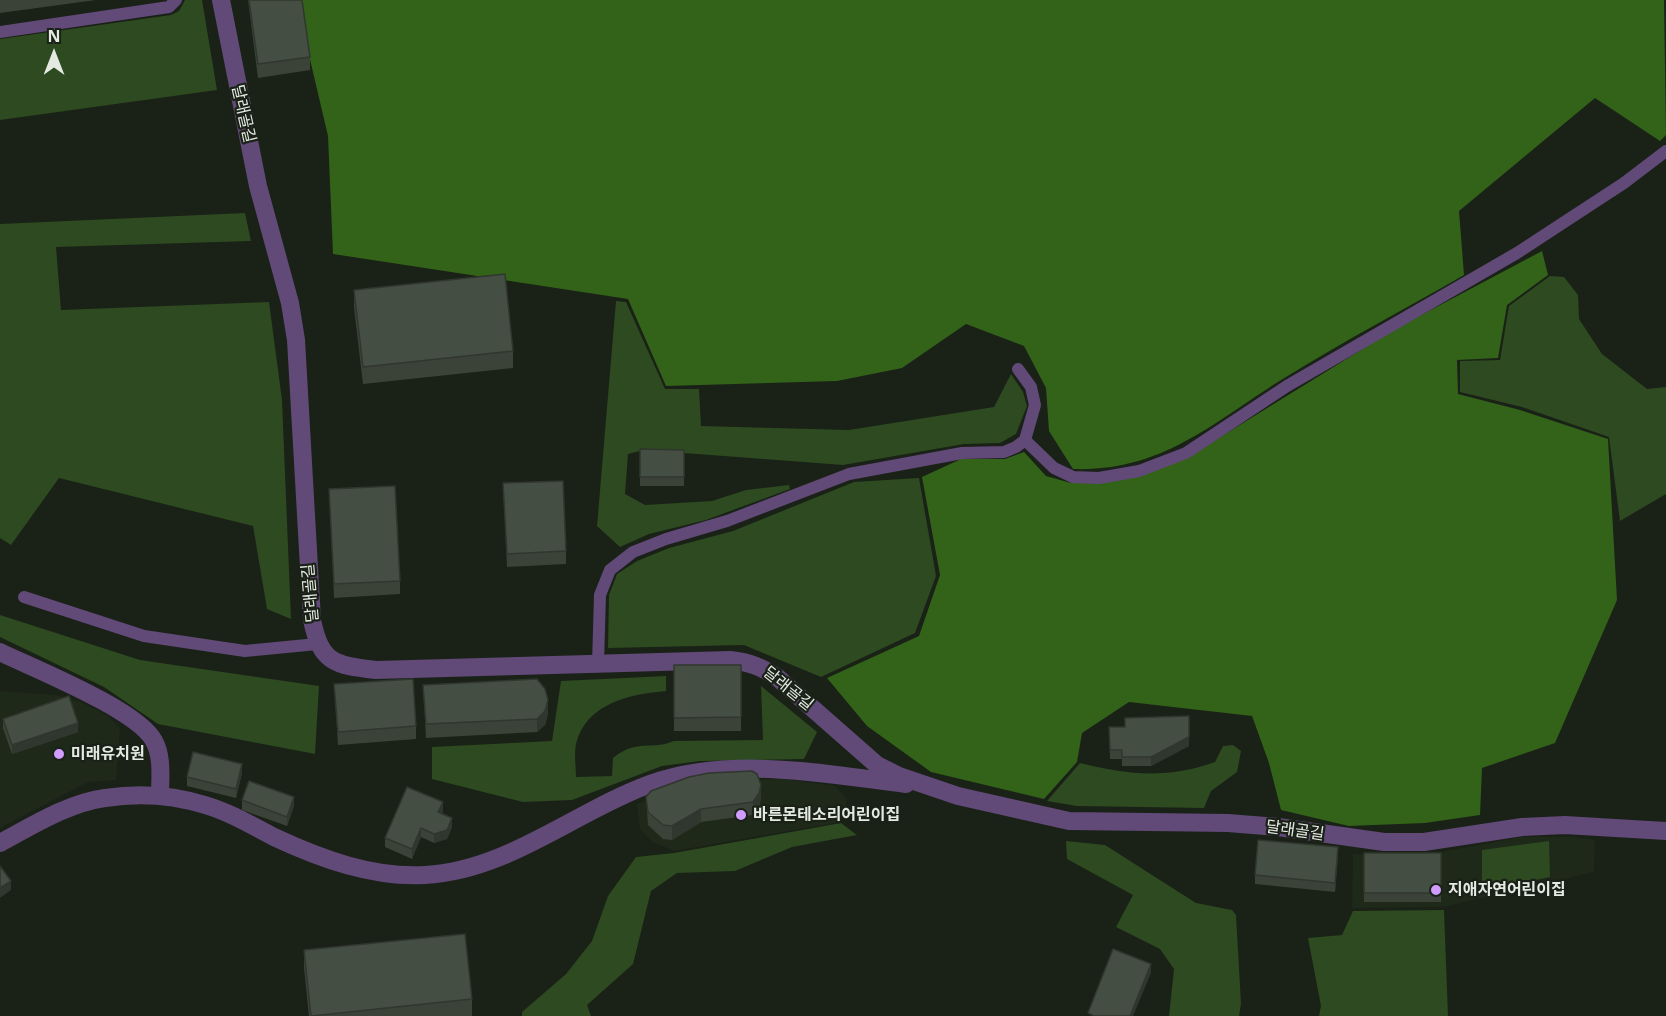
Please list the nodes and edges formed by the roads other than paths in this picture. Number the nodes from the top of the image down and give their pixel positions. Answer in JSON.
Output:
{"nodes":[{"id":1,"x":176,"y":0,"type":"edge"},
{"id":2,"x":221,"y":0,"type":"edge"},
{"id":3,"x":0,"y":32,"type":"edge"},
{"id":4,"x":1666,"y":151,"type":"edge"},
{"id":5,"x":1018,"y":369,"type":"dead end"},
{"id":6,"x":1025,"y":440,"type":"junction"},
{"id":7,"x":24,"y":597,"type":"dead end"},
{"id":8,"x":317,"y":644,"type":"junction"},
{"id":9,"x":0,"y":652,"type":"edge"},
{"id":10,"x":598,"y":664,"type":"junction"},
{"id":11,"x":926,"y":787,"type":"junction"},
{"id":12,"x":160,"y":796,"type":"junction"},
{"id":13,"x":1666,"y":831,"type":"edge"},
{"id":14,"x":0,"y":843,"type":"edge"}],
"edges":[{"from":1,"to":3,"type":"lane"},
{"from":2,"to":8,"type":"street","name":"달래골길"},
{"from":4,"to":6,"type":"lane"},
{"from":5,"to":6,"type":"lane"},
{"from":6,"to":10,"type":"lane"},
{"from":7,"to":8,"type":"lane"},
{"from":8,"to":10,"type":"street","name":"달래골길"},
{"from":9,"to":12,"type":"street"},
{"from":10,"to":11,"type":"street","name":"달래골길"},
{"from":11,"to":12,"type":"street","name":"달래골길"},
{"from":11,"to":13,"type":"street","name":"달래골길"},
{"from":12,"to":14,"type":"street","name":"달래골길"}]}
